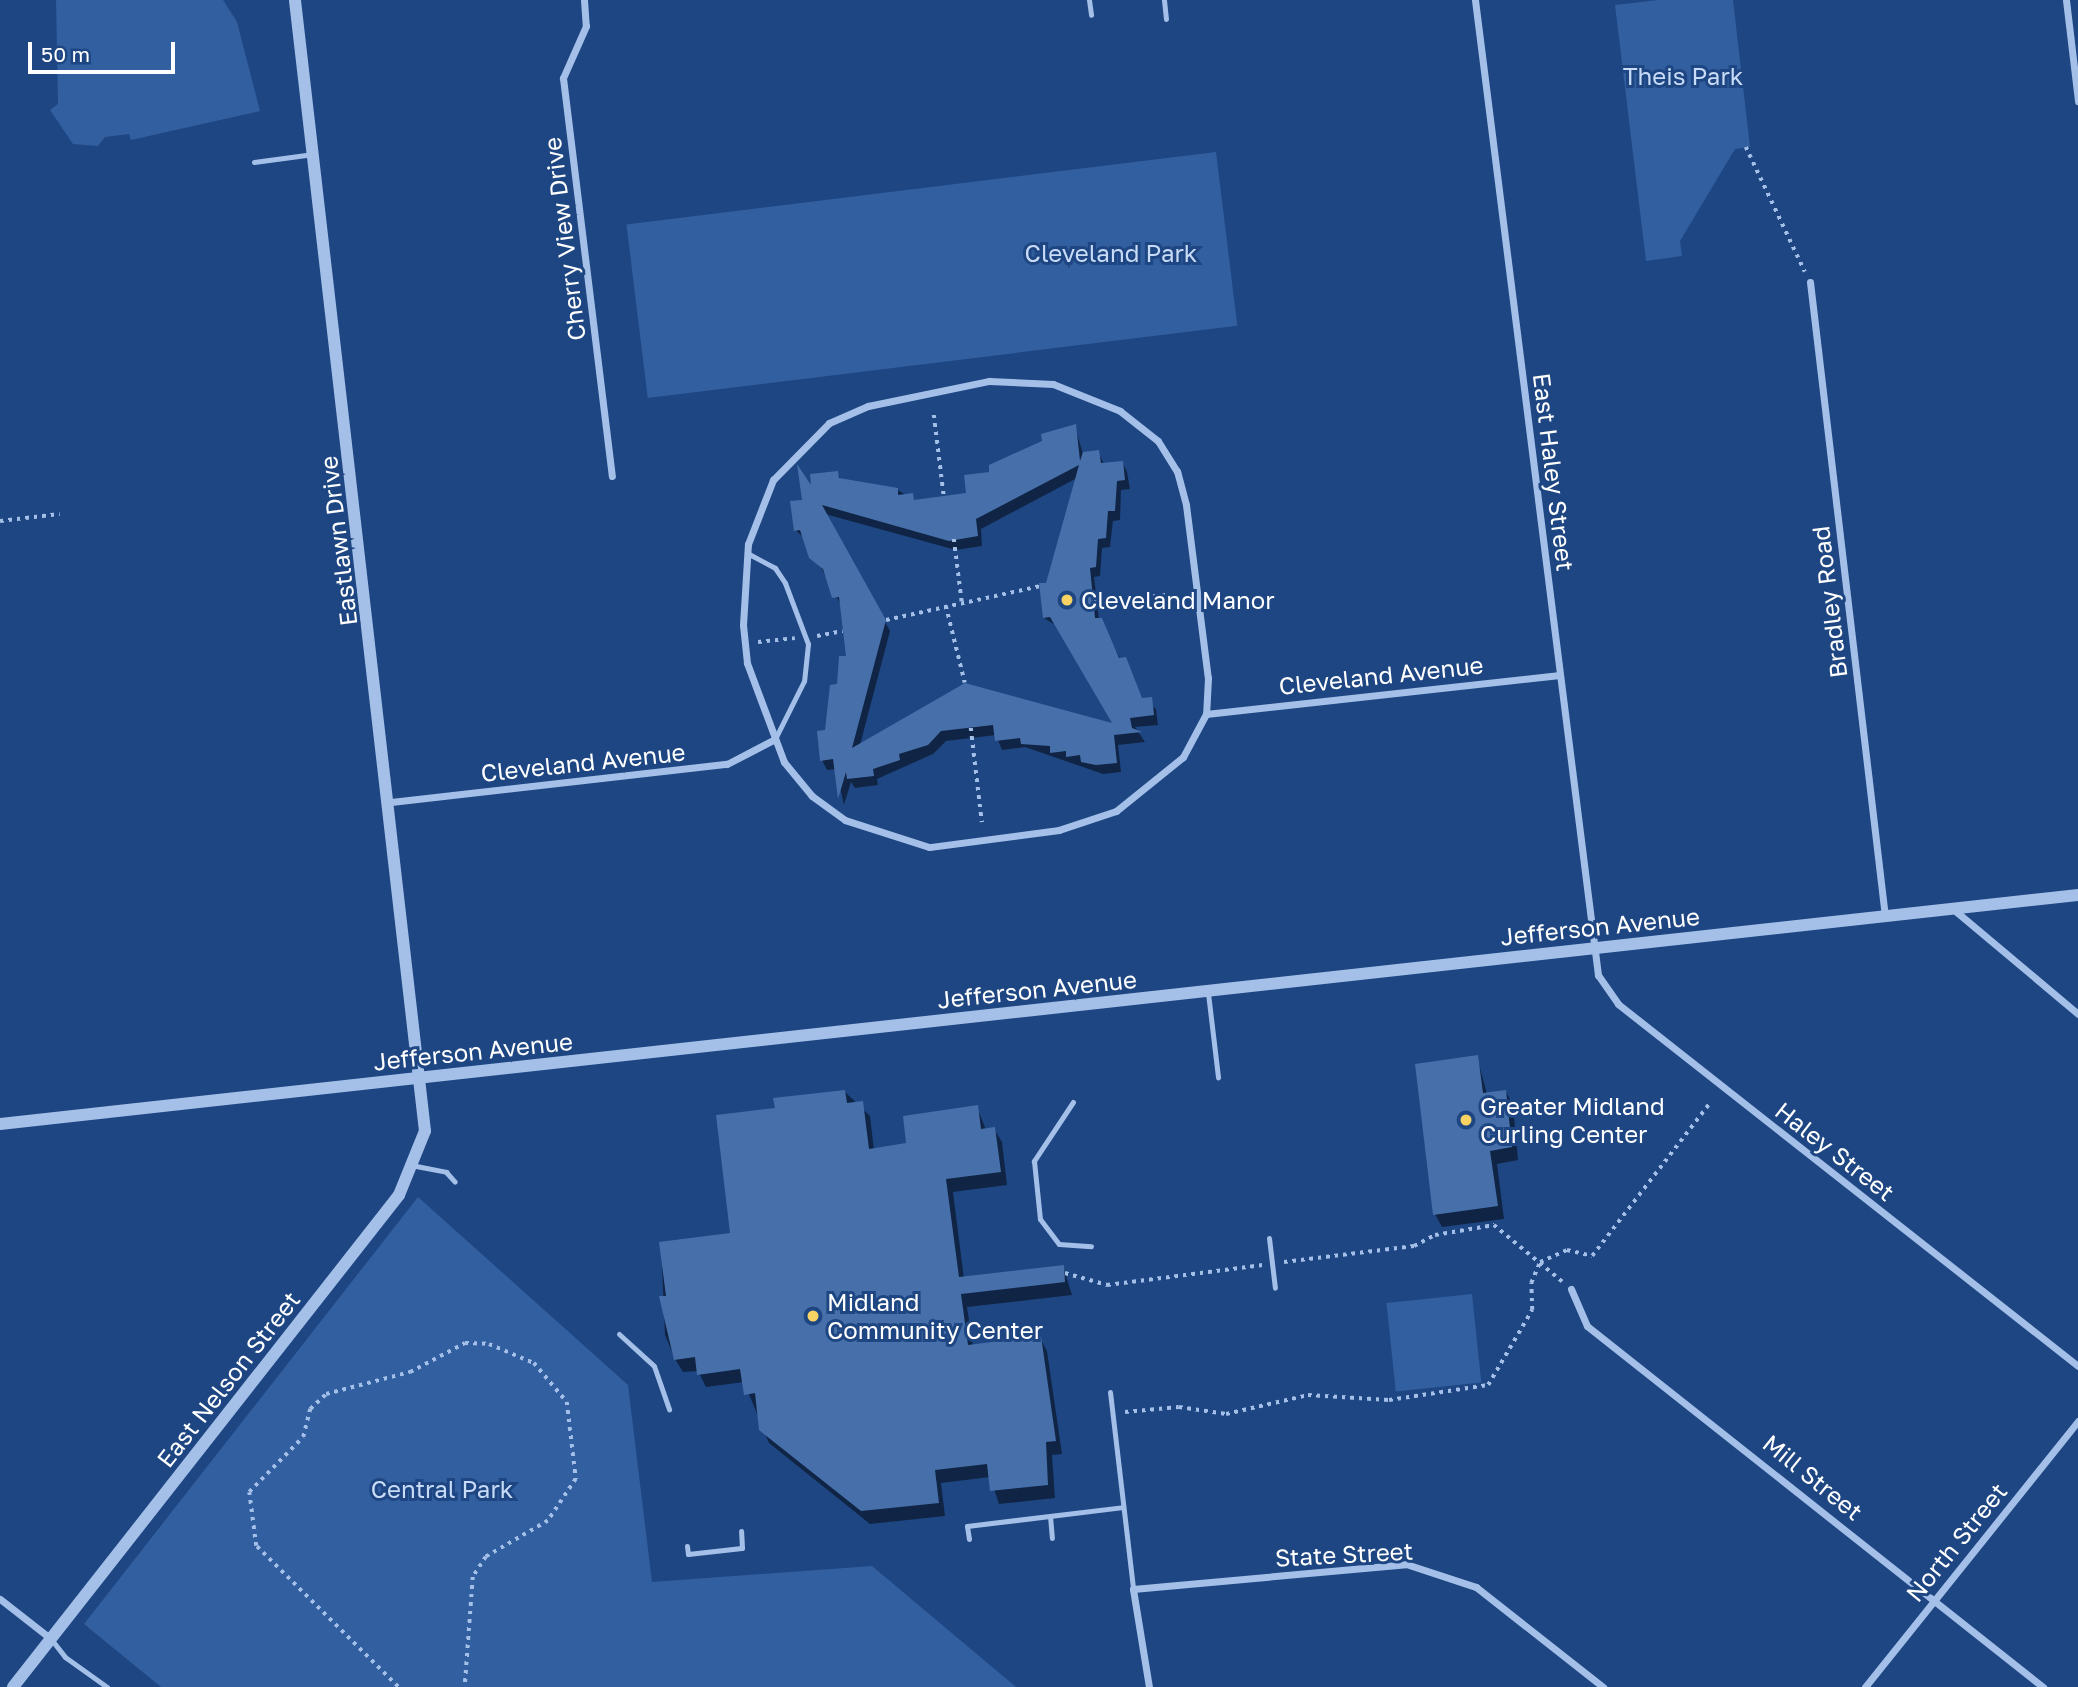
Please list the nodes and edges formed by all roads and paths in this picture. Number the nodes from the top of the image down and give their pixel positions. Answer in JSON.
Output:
{"nodes":[{"id":1,"x":295,"y":0,"type":"edge"},
{"id":2,"x":584,"y":0,"type":"edge"},
{"id":3,"x":1089,"y":0,"type":"edge"},
{"id":4,"x":1164,"y":0,"type":"edge"},
{"id":5,"x":1475,"y":0,"type":"edge"},
{"id":6,"x":2066,"y":0,"type":"edge"},
{"id":7,"x":1091,"y":15,"type":"dead end"},
{"id":8,"x":1166,"y":19,"type":"dead end"},
{"id":9,"x":2078,"y":101,"type":"edge"},
{"id":10,"x":1746,"y":148,"type":"dead end"},
{"id":11,"x":313,"y":154,"type":"junction"},
{"id":12,"x":254,"y":162,"type":"dead end"},
{"id":13,"x":1810,"y":282,"type":"joint"},
{"id":14,"x":934,"y":415,"type":"dead end"},
{"id":15,"x":612,"y":476,"type":"dead end"},
{"id":16,"x":944,"y":496,"type":"dead end"},
{"id":17,"x":60,"y":514,"type":"dead end"},
{"id":18,"x":0,"y":521,"type":"edge"},
{"id":19,"x":954,"y":538,"type":"dead end"},
{"id":20,"x":747,"y":553,"type":"junction"},
{"id":21,"x":1040,"y":586,"type":"dead end"},
{"id":22,"x":1166,"y":595,"type":"dead end"},
{"id":23,"x":962,"y":602,"type":"junction"},
{"id":24,"x":1094,"y":602,"type":"dead end"},
{"id":25,"x":946,"y":606,"type":"junction"},
{"id":26,"x":886,"y":620,"type":"dead end"},
{"id":27,"x":843,"y":631,"type":"dead end"},
{"id":28,"x":817,"y":636,"type":"dead end"},
{"id":29,"x":795,"y":638,"type":"dead end"},
{"id":30,"x":758,"y":642,"type":"dead end"},
{"id":31,"x":1560,"y":675,"type":"junction"},
{"id":32,"x":965,"y":683,"type":"dead end"},
{"id":33,"x":1206,"y":714,"type":"junction"},
{"id":34,"x":971,"y":727,"type":"dead end"},
{"id":35,"x":775,"y":739,"type":"junction"},
{"id":36,"x":391,"y":802,"type":"junction"},
{"id":37,"x":982,"y":822,"type":"dead end"},
{"id":38,"x":2078,"y":895,"type":"edge"},
{"id":39,"x":1953,"y":909,"type":"junction"},
{"id":40,"x":1885,"y":917,"type":"junction"},
{"id":41,"x":1592,"y":948,"type":"junction"},
{"id":42,"x":1207,"y":991,"type":"junction"},
{"id":43,"x":2078,"y":1014,"type":"edge"},
{"id":44,"x":422,"y":1077,"type":"junction"},
{"id":45,"x":1218,"y":1077,"type":"dead end"},
{"id":46,"x":1073,"y":1102,"type":"dead end"},
{"id":47,"x":1709,"y":1104,"type":"dead end"},
{"id":48,"x":0,"y":1124,"type":"edge"},
{"id":49,"x":416,"y":1166,"type":"junction"},
{"id":50,"x":455,"y":1182,"type":"dead end"},
{"id":51,"x":1269,"y":1238,"type":"dead end"},
{"id":52,"x":1091,"y":1246,"type":"dead end"},
{"id":53,"x":1540,"y":1262,"type":"junction"},
{"id":54,"x":1272,"y":1264,"type":"junction"},
{"id":55,"x":1065,"y":1273,"type":"dead end"},
{"id":56,"x":1275,"y":1288,"type":"dead end"},
{"id":57,"x":1571,"y":1289,"type":"joint"},
{"id":58,"x":619,"y":1334,"type":"dead end"},
{"id":59,"x":2078,"y":1366,"type":"edge"},
{"id":60,"x":1110,"y":1392,"type":"dead end"},
{"id":61,"x":669,"y":1409,"type":"dead end"},
{"id":62,"x":1112,"y":1413,"type":"junction"},
{"id":63,"x":2078,"y":1421,"type":"edge"},
{"id":64,"x":1123,"y":1507,"type":"junction"},
{"id":65,"x":1050,"y":1516,"type":"junction"},
{"id":66,"x":741,"y":1531,"type":"dead end"},
{"id":67,"x":1052,"y":1538,"type":"dead end"},
{"id":68,"x":969,"y":1539,"type":"dead end"},
{"id":69,"x":687,"y":1546,"type":"dead end"},
{"id":70,"x":1133,"y":1589,"type":"junction"},
{"id":71,"x":0,"y":1599,"type":"edge"},
{"id":72,"x":1934,"y":1600,"type":"junction"},
{"id":73,"x":51,"y":1639,"type":"junction"},
{"id":74,"x":13,"y":1687,"type":"edge"},
{"id":75,"x":106,"y":1687,"type":"edge"},
{"id":76,"x":398,"y":1687,"type":"edge"},
{"id":77,"x":465,"y":1687,"type":"edge"},
{"id":78,"x":1149,"y":1687,"type":"edge"},
{"id":79,"x":1603,"y":1687,"type":"edge"},
{"id":80,"x":1865,"y":1687,"type":"edge"},
{"id":81,"x":2043,"y":1687,"type":"edge"}],
"edges":[{"from":1,"to":11,"type":"street","name":"Eastlawn Drive"},
{"from":2,"to":15,"type":"street","name":"Cherry View Drive"},
{"from":3,"to":7,"type":"lane"},
{"from":4,"to":8,"type":"lane"},
{"from":5,"to":31,"type":"street","name":"East Haley Street"},
{"from":6,"to":9,"type":"street"},
{"from":10,"to":13,"type":"path"},
{"from":11,"to":12,"type":"lane"},
{"from":11,"to":36,"type":"street","name":"Eastlawn Drive"},
{"from":13,"to":40,"type":"street","name":"Bradley Road"},
{"from":14,"to":16,"type":"path"},
{"from":17,"to":18,"type":"path"},
{"from":19,"to":23,"type":"path"},
{"from":20,"to":33,"type":"street"},
{"from":20,"to":35,"type":"street"},
{"from":20,"to":35,"type":"lane"},
{"from":21,"to":23,"type":"path"},
{"from":22,"to":24,"type":"path"},
{"from":23,"to":25,"type":"path"},
{"from":25,"to":26,"type":"path"},
{"from":25,"to":32,"type":"path"},
{"from":27,"to":28,"type":"path"},
{"from":29,"to":30,"type":"path"},
{"from":31,"to":33,"type":"street","name":"Cleveland Avenue"},
{"from":31,"to":41,"type":"street","name":"East Haley Street"},
{"from":33,"to":35,"type":"street"},
{"from":34,"to":37,"type":"path"},
{"from":35,"to":36,"type":"street","name":"Cleveland Avenue"},
{"from":36,"to":44,"type":"street","name":"Eastlawn Drive"},
{"from":38,"to":39,"type":"street","name":"Jefferson Avenue"},
{"from":39,"to":40,"type":"street","name":"Jefferson Avenue"},
{"from":39,"to":43,"type":"street"},
{"from":40,"to":41,"type":"street","name":"Jefferson Avenue"},
{"from":41,"to":42,"type":"street","name":"Jefferson Avenue"},
{"from":41,"to":59,"type":"street","name":"Haley Street"},
{"from":42,"to":44,"type":"street","name":"Jefferson Avenue"},
{"from":42,"to":45,"type":"lane"},
{"from":44,"to":48,"type":"street","name":"Jefferson Avenue"},
{"from":44,"to":49,"type":"street","name":"East Nelson Street"},
{"from":46,"to":52,"type":"lane"},
{"from":47,"to":53,"type":"path"},
{"from":49,"to":50,"type":"lane"},
{"from":49,"to":73,"type":"street","name":"East Nelson Street"},
{"from":51,"to":54,"type":"lane"},
{"from":53,"to":54,"type":"path"},
{"from":53,"to":57,"type":"path"},
{"from":53,"to":62,"type":"path"},
{"from":54,"to":55,"type":"path"},
{"from":54,"to":56,"type":"lane"},
{"from":57,"to":72,"type":"street","name":"Mill Street"},
{"from":58,"to":61,"type":"lane"},
{"from":60,"to":62,"type":"lane"},
{"from":62,"to":64,"type":"lane"},
{"from":63,"to":72,"type":"street","name":"North Street"},
{"from":64,"to":65,"type":"lane"},
{"from":64,"to":70,"type":"lane"},
{"from":65,"to":67,"type":"lane"},
{"from":65,"to":68,"type":"lane"},
{"from":66,"to":69,"type":"lane"},
{"from":70,"to":78,"type":"street"},
{"from":70,"to":79,"type":"street","name":"State Street"},
{"from":71,"to":73,"type":"street"},
{"from":72,"to":80,"type":"street","name":"North Street"},
{"from":72,"to":81,"type":"street","name":"Mill Street"},
{"from":73,"to":74,"type":"street","name":"East Nelson Street"},
{"from":73,"to":75,"type":"lane"},
{"from":76,"to":77,"type":"path"}]}
